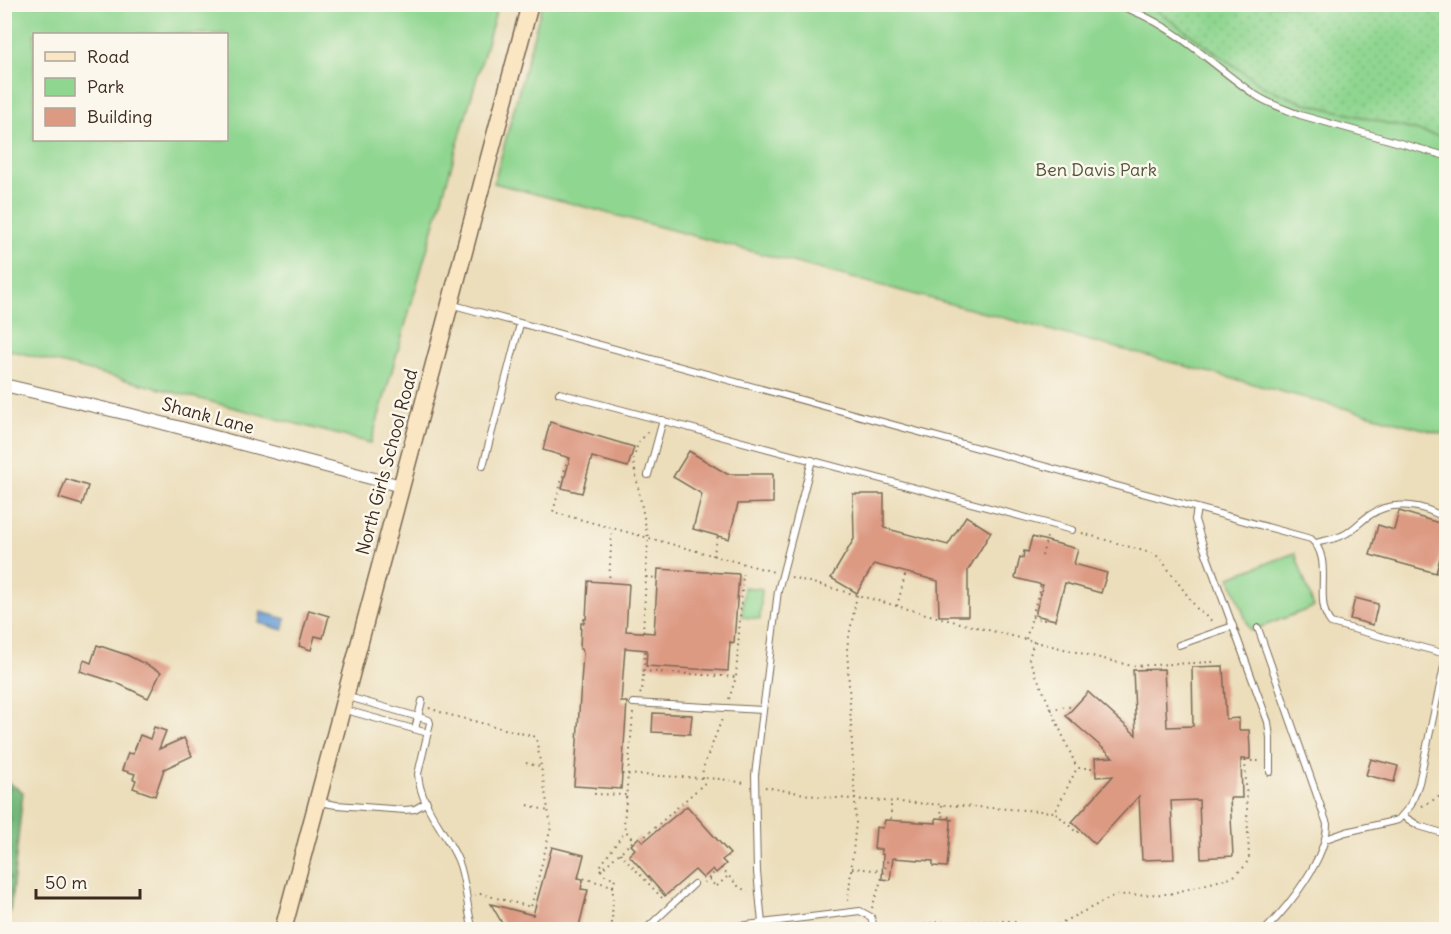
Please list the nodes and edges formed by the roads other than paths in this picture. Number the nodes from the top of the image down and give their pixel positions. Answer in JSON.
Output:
{"nodes":[{"id":1,"x":530,"y":4,"type":"edge"},
{"id":2,"x":1115,"y":4,"type":"edge"},
{"id":3,"x":1446,"y":156,"type":"edge"},
{"id":4,"x":449,"y":304,"type":"junction"},
{"id":5,"x":520,"y":324,"type":"junction"},
{"id":6,"x":4,"y":385,"type":"edge"},
{"id":7,"x":559,"y":393,"type":"dead end"},
{"id":8,"x":663,"y":420,"type":"junction"},
{"id":9,"x":812,"y":460,"type":"junction"},
{"id":10,"x":483,"y":466,"type":"dead end"},
{"id":11,"x":648,"y":475,"type":"dead end"},
{"id":12,"x":401,"y":486,"type":"junction"},
{"id":13,"x":1197,"y":508,"type":"junction"},
{"id":14,"x":1446,"y":519,"type":"edge"},
{"id":15,"x":1072,"y":530,"type":"road end"},
{"id":16,"x":1316,"y":543,"type":"junction"},
{"id":17,"x":1233,"y":626,"type":"junction"},
{"id":18,"x":1258,"y":628,"type":"dead end"},
{"id":19,"x":1179,"y":645,"type":"dead end"},
{"id":20,"x":1446,"y":657,"type":"edge"},
{"id":21,"x":343,"y":702,"type":"junction"},
{"id":22,"x":422,"y":703,"type":"road end"},
{"id":23,"x":633,"y":703,"type":"road end"},
{"id":24,"x":763,"y":710,"type":"junction"},
{"id":25,"x":418,"y":716,"type":"junction"},
{"id":26,"x":415,"y":729,"type":"junction"},
{"id":27,"x":428,"y":733,"type":"junction"},
{"id":28,"x":1270,"y":772,"type":"dead end"},
{"id":29,"x":317,"y":801,"type":"junction"},
{"id":30,"x":427,"y":802,"type":"junction"},
{"id":31,"x":1403,"y":816,"type":"junction"},
{"id":32,"x":1446,"y":834,"type":"edge"},
{"id":33,"x":1326,"y":839,"type":"junction"},
{"id":34,"x":698,"y":884,"type":"road end"},
{"id":35,"x":771,"y":922,"type":"junction"},
{"id":36,"x":762,"y":923,"type":"junction"},
{"id":37,"x":283,"y":930,"type":"edge"},
{"id":38,"x":473,"y":930,"type":"edge"},
{"id":39,"x":645,"y":930,"type":"edge"},
{"id":40,"x":705,"y":930,"type":"edge"},
{"id":41,"x":772,"y":930,"type":"edge"},
{"id":42,"x":875,"y":930,"type":"edge"},
{"id":43,"x":1265,"y":930,"type":"edge"}],
"edges":[{"from":1,"to":4,"type":"main road","name":"North Girls School Road"},
{"from":2,"to":3,"type":"lane"},
{"from":4,"to":5,"type":"lane"},
{"from":4,"to":12,"type":"main road","name":"North Girls School Road"},
{"from":5,"to":10,"type":"lane"},
{"from":5,"to":13,"type":"lane"},
{"from":6,"to":12,"type":"street","name":"Shank Lane"},
{"from":7,"to":8,"type":"lane"},
{"from":8,"to":9,"type":"lane"},
{"from":8,"to":11,"type":"lane"},
{"from":9,"to":15,"type":"lane"},
{"from":9,"to":24,"type":"lane"},
{"from":12,"to":21,"type":"main road","name":"North Girls School Road"},
{"from":13,"to":16,"type":"lane"},
{"from":13,"to":17,"type":"lane"},
{"from":14,"to":16,"type":"lane"},
{"from":16,"to":20,"type":"lane"},
{"from":17,"to":19,"type":"lane"},
{"from":17,"to":28,"type":"lane"},
{"from":18,"to":33,"type":"lane"},
{"from":20,"to":31,"type":"lane"},
{"from":21,"to":25,"type":"lane"},
{"from":21,"to":26,"type":"lane"},
{"from":21,"to":29,"type":"main road","name":"North Girls School Road"},
{"from":22,"to":25,"type":"lane"},
{"from":23,"to":24,"type":"lane"},
{"from":24,"to":36,"type":"lane"},
{"from":25,"to":26,"type":"lane"},
{"from":25,"to":27,"type":"lane"},
{"from":26,"to":27,"type":"lane"},
{"from":27,"to":30,"type":"lane"},
{"from":29,"to":30,"type":"lane"},
{"from":29,"to":37,"type":"main road","name":"North Girls School Road"},
{"from":30,"to":38,"type":"lane"},
{"from":31,"to":32,"type":"lane"},
{"from":31,"to":33,"type":"lane"},
{"from":33,"to":43,"type":"lane"},
{"from":34,"to":39,"type":"lane"},
{"from":35,"to":36,"type":"lane"},
{"from":35,"to":41,"type":"lane"},
{"from":35,"to":42,"type":"lane"},
{"from":36,"to":40,"type":"lane"}]}
